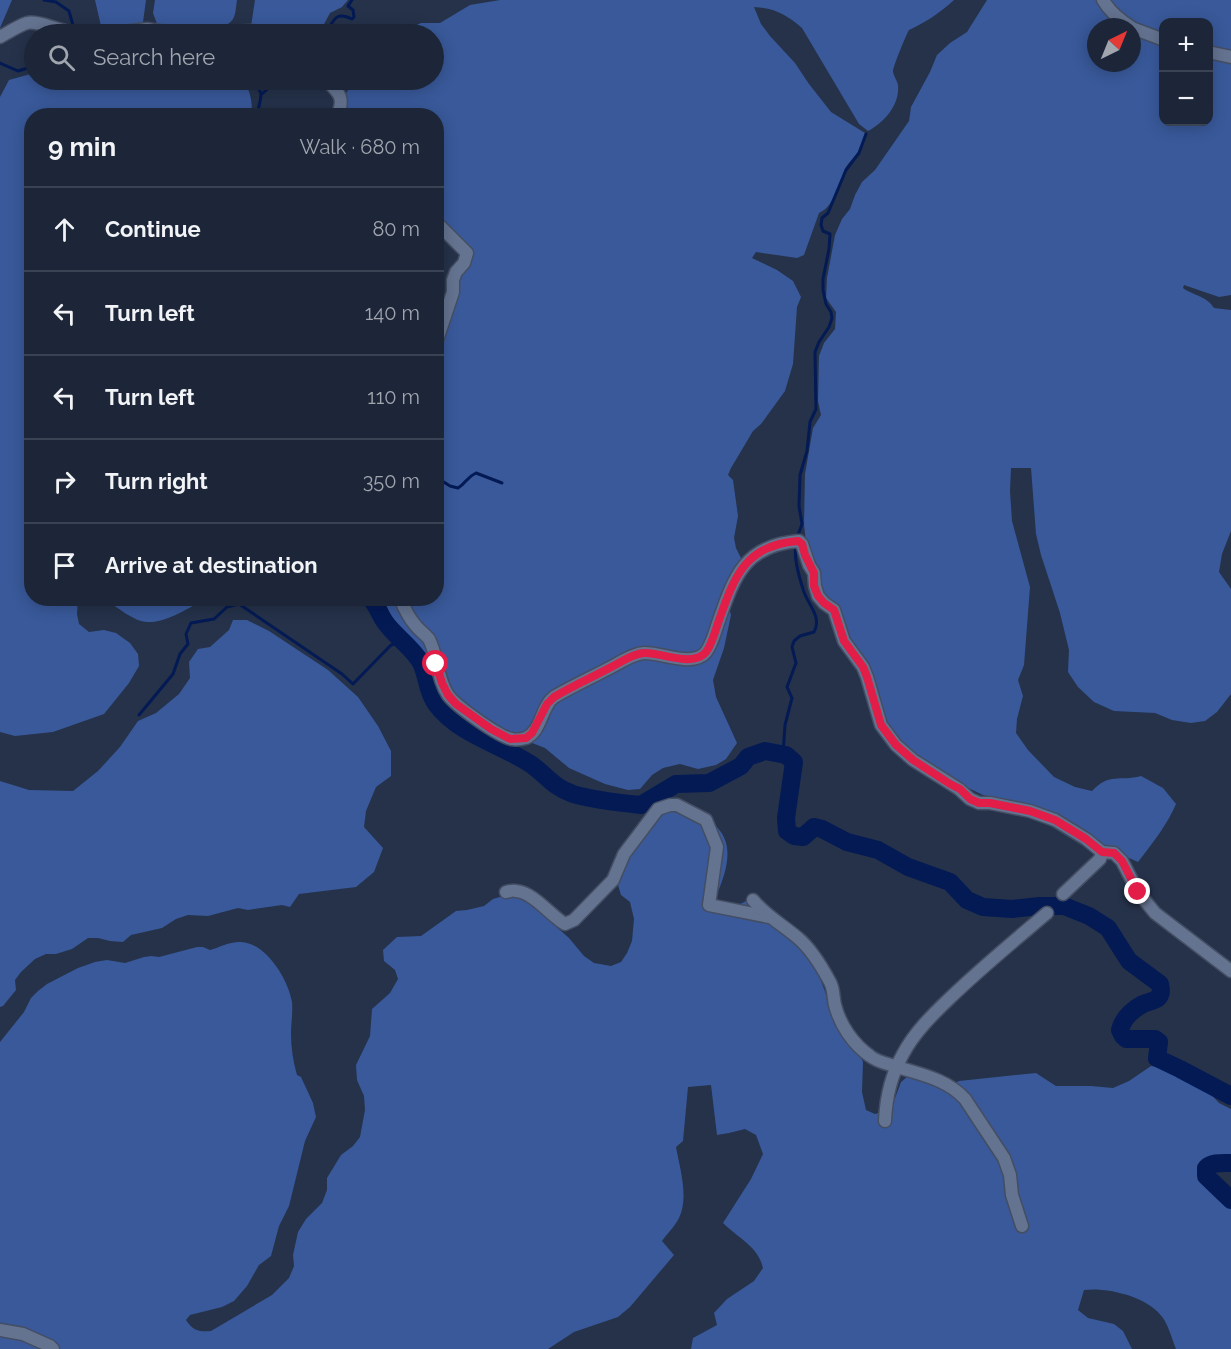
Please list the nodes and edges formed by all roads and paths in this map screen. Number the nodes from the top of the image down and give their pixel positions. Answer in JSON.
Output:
{"nodes":[{"id":1,"x":1103,"y":0,"type":"edge"},
{"id":2,"x":1118,"y":18,"type":"edge"},
{"id":3,"x":25,"y":24,"type":"edge"},
{"id":4,"x":42,"y":24,"type":"edge"},
{"id":5,"x":24,"y":25,"type":"edge"},
{"id":6,"x":1141,"y":32,"type":"edge"},
{"id":7,"x":0,"y":37,"type":"edge"},
{"id":8,"x":1159,"y":38,"type":"edge"},
{"id":9,"x":1213,"y":53,"type":"edge"},
{"id":10,"x":1231,"y":57,"type":"edge"},
{"id":11,"x":337,"y":90,"type":"edge"},
{"id":12,"x":340,"y":108,"type":"edge"},
{"id":13,"x":444,"y":230,"type":"edge"},
{"id":14,"x":444,"y":319,"type":"edge"},
{"id":15,"x":403,"y":606,"type":"edge"},
{"id":16,"x":1102,"y":852,"type":"junction"},
{"id":17,"x":507,"y":892,"type":"dead end"},
{"id":18,"x":1063,"y":894,"type":"dead end"},
{"id":19,"x":753,"y":900,"type":"dead end"},
{"id":20,"x":1047,"y":913,"type":"dead end"},
{"id":21,"x":770,"y":918,"type":"junction"},
{"id":22,"x":1231,"y":971,"type":"edge"},
{"id":23,"x":897,"y":1067,"type":"junction"},
{"id":24,"x":885,"y":1120,"type":"dead end"},
{"id":25,"x":1022,"y":1226,"type":"dead end"},
{"id":26,"x":0,"y":1330,"type":"edge"},
{"id":27,"x":53,"y":1349,"type":"edge"}],
"edges":[{"from":1,"to":2,"type":"street"},
{"from":3,"to":4,"type":"street"},
{"from":5,"to":7,"type":"street"},
{"from":6,"to":8,"type":"street"},
{"from":9,"to":10,"type":"street"},
{"from":11,"to":12,"type":"street"},
{"from":13,"to":14,"type":"street"},
{"from":15,"to":16,"type":"street"},
{"from":16,"to":18,"type":"street"},
{"from":16,"to":22,"type":"street"},
{"from":17,"to":21,"type":"street"},
{"from":19,"to":21,"type":"street"},
{"from":20,"to":23,"type":"street"},
{"from":21,"to":23,"type":"street"},
{"from":23,"to":24,"type":"street"},
{"from":23,"to":25,"type":"street"},
{"from":26,"to":27,"type":"street"}]}
